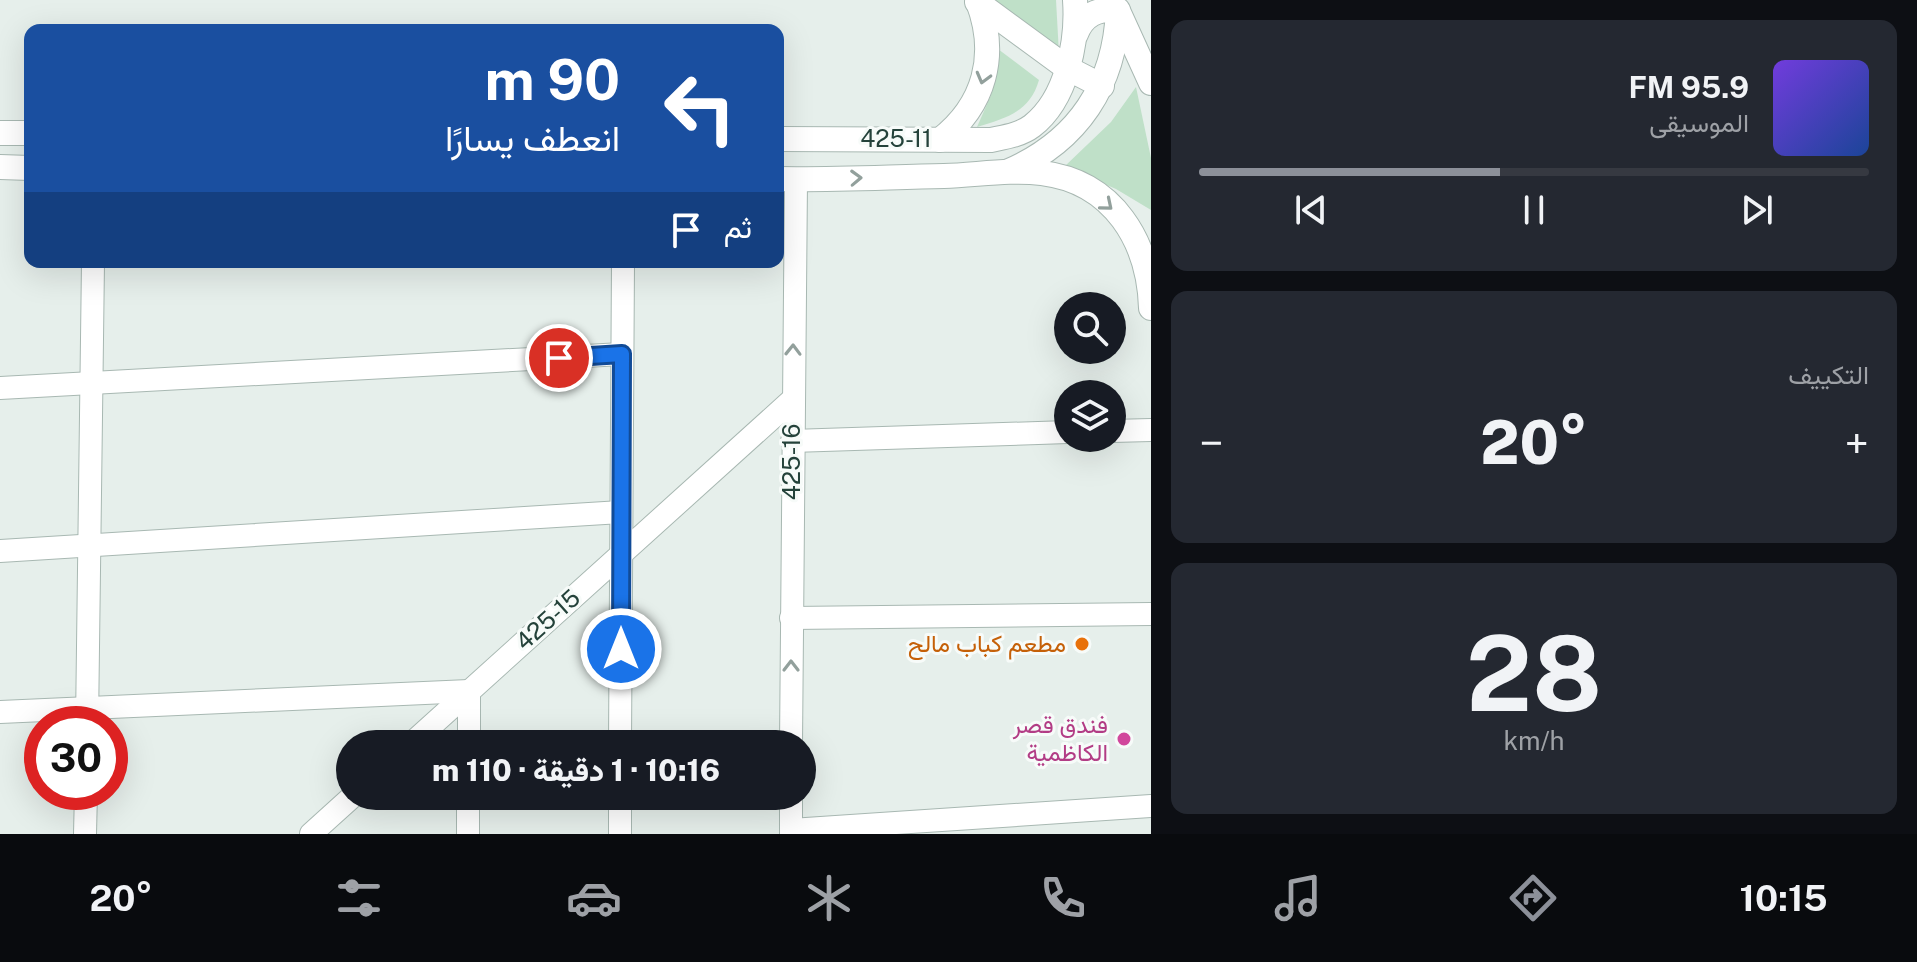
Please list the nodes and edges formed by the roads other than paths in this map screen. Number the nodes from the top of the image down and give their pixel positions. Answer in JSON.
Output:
{"nodes":[{"id":1,"x":1075,"y":0,"type":"edge"},
{"id":2,"x":977,"y":1,"type":"edge"},
{"id":3,"x":1117,"y":5,"type":"edge"},
{"id":4,"x":1076,"y":34,"type":"junction"},
{"id":5,"x":1067,"y":68,"type":"junction"},
{"id":6,"x":1151,"y":83,"type":"edge"},
{"id":7,"x":1102,"y":86,"type":"junction"},
{"id":8,"x":0,"y":133,"type":"edge"},
{"id":9,"x":24,"y":133,"type":"edge"},
{"id":10,"x":784,"y":139,"type":"edge"},
{"id":11,"x":940,"y":140,"type":"junction"},
{"id":12,"x":0,"y":167,"type":"edge"},
{"id":13,"x":24,"y":168,"type":"edge"},
{"id":14,"x":1007,"y":172,"type":"junction"},
{"id":15,"x":787,"y":180,"type":"edge"},
{"id":16,"x":93,"y":268,"type":"edge"},
{"id":17,"x":623,"y":268,"type":"edge"},
{"id":18,"x":1151,"y":308,"type":"edge"},
{"id":19,"x":622,"y":354,"type":"junction"},
{"id":20,"x":90,"y":384,"type":"junction"},
{"id":21,"x":0,"y":388,"type":"edge"},
{"id":22,"x":792,"y":400,"type":"junction"},
{"id":23,"x":1151,"y":430,"type":"edge"},
{"id":24,"x":1126,"y":431,"type":"edge"},
{"id":25,"x":1054,"y":432,"type":"edge"},
{"id":26,"x":792,"y":441,"type":"junction"},
{"id":27,"x":621,"y":512,"type":"junction"},
{"id":28,"x":88,"y":546,"type":"junction"},
{"id":29,"x":0,"y":551,"type":"edge"},
{"id":30,"x":621,"y":554,"type":"junction"},
{"id":31,"x":1151,"y":614,"type":"edge"},
{"id":32,"x":791,"y":618,"type":"junction"},
{"id":33,"x":469,"y":691,"type":"junction"},
{"id":34,"x":87,"y":706,"type":"edge"},
{"id":35,"x":0,"y":712,"type":"edge"},
{"id":36,"x":128,"y":712,"type":"edge"},
{"id":37,"x":24,"y":713,"type":"edge"},
{"id":38,"x":426,"y":730,"type":"edge"},
{"id":39,"x":469,"y":730,"type":"edge"},
{"id":40,"x":620,"y":730,"type":"edge"},
{"id":41,"x":791,"y":730,"type":"edge"},
{"id":42,"x":1151,"y":806,"type":"edge"},
{"id":43,"x":86,"y":810,"type":"edge"},
{"id":44,"x":468,"y":810,"type":"edge"},
{"id":45,"x":620,"y":810,"type":"edge"},
{"id":46,"x":791,"y":810,"type":"edge"},
{"id":47,"x":335,"y":823,"type":"edge"},
{"id":48,"x":1029,"y":825,"type":"edge"},
{"id":49,"x":915,"y":828,"type":"edge"},
{"id":50,"x":791,"y":832,"type":"edge"},
{"id":51,"x":85,"y":834,"type":"edge"},
{"id":52,"x":311,"y":834,"type":"edge"},
{"id":53,"x":468,"y":834,"type":"edge"},
{"id":54,"x":620,"y":834,"type":"edge"}],
"edges":[{"from":1,"to":4,"type":"street"},
{"from":2,"to":5,"type":"street"},
{"from":2,"to":11,"type":"street","one_way":true},
{"from":3,"to":4,"type":"street"},
{"from":3,"to":6,"type":"street"},
{"from":3,"to":7,"type":"street","name":"425-11"},
{"from":4,"to":5,"type":"street"},
{"from":5,"to":7,"type":"street"},
{"from":5,"to":11,"type":"street","name":"425-11"},
{"from":7,"to":14,"type":"street","name":"425-11"},
{"from":8,"to":9,"type":"street"},
{"from":10,"to":11,"type":"street","name":"425-11"},
{"from":12,"to":13,"type":"street"},
{"from":15,"to":14,"type":"street","name":"425-11","one_way":true},
{"from":14,"to":18,"type":"street","name":"425-11","one_way":true},
{"from":22,"to":15,"type":"street","name":"425-16","one_way":true},
{"from":16,"to":20,"type":"street"},
{"from":17,"to":19,"type":"street"},
{"from":19,"to":20,"type":"street"},
{"from":19,"to":27,"type":"street"},
{"from":20,"to":21,"type":"street"},
{"from":20,"to":28,"type":"street"},
{"from":22,"to":26,"type":"street","name":"425-16"},
{"from":22,"to":30,"type":"street","name":"425-15"},
{"from":23,"to":24,"type":"street"},
{"from":25,"to":26,"type":"street"},
{"from":26,"to":32,"type":"street","name":"425-16"},
{"from":27,"to":28,"type":"street"},
{"from":27,"to":30,"type":"street"},
{"from":28,"to":29,"type":"street"},
{"from":28,"to":34,"type":"street"},
{"from":30,"to":33,"type":"street","name":"425-15"},
{"from":30,"to":40,"type":"street"},
{"from":31,"to":32,"type":"street"},
{"from":41,"to":32,"type":"street","name":"425-16","one_way":true},
{"from":33,"to":36,"type":"street"},
{"from":33,"to":38,"type":"street","name":"425-15"},
{"from":33,"to":39,"type":"street"},
{"from":35,"to":37,"type":"street"},
{"from":42,"to":48,"type":"street"},
{"from":43,"to":51,"type":"street"},
{"from":44,"to":53,"type":"street"},
{"from":45,"to":54,"type":"street"},
{"from":46,"to":50,"type":"street"},
{"from":47,"to":52,"type":"street"},
{"from":48,"to":49,"type":"street"},
{"from":49,"to":50,"type":"street"}]}
